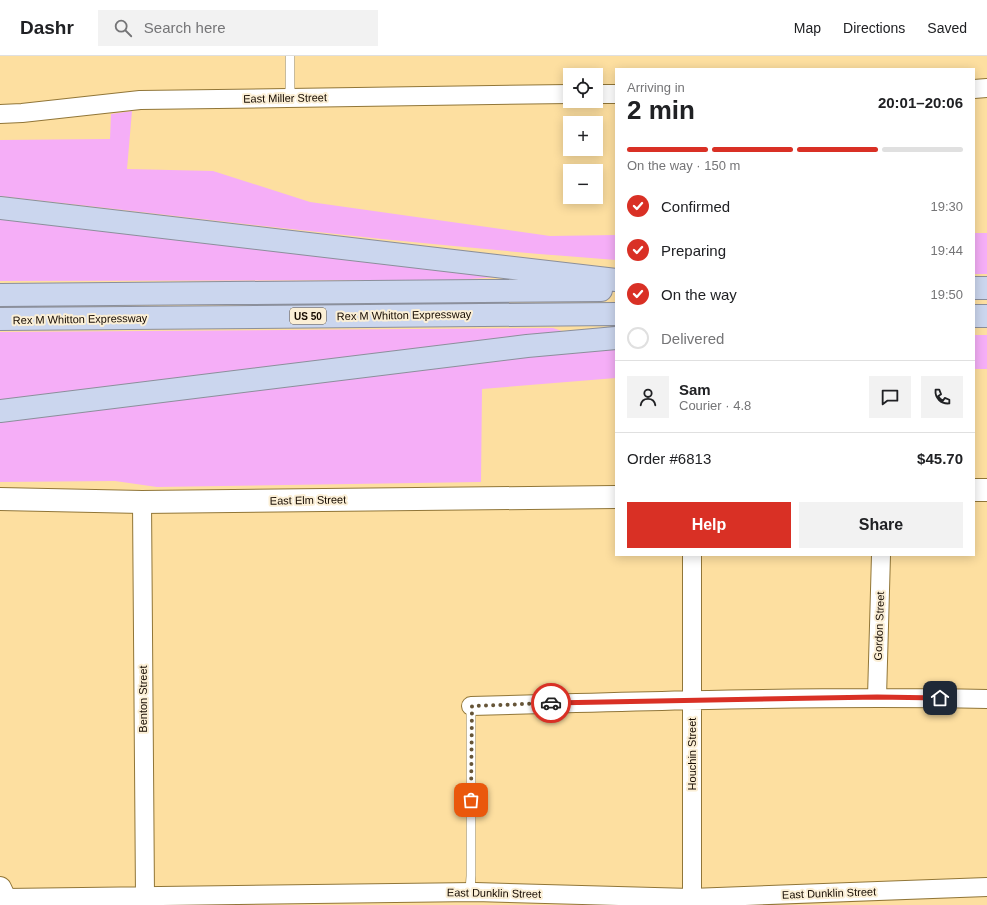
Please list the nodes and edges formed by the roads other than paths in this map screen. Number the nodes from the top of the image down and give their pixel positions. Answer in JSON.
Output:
{"nodes":[{"id":1,"x":290,"y":56,"type":"edge"},
{"id":2,"x":987,"y":88,"type":"edge"},
{"id":3,"x":975,"y":89,"type":"edge"},
{"id":4,"x":563,"y":94,"type":"edge"},
{"id":5,"x":603,"y":94,"type":"edge"},
{"id":6,"x":615,"y":94,"type":"edge"},
{"id":7,"x":290,"y":98,"type":"junction"},
{"id":8,"x":0,"y":114,"type":"edge"},
{"id":9,"x":0,"y":208,"type":"edge"},
{"id":10,"x":615,"y":280,"type":"edge"},
{"id":11,"x":975,"y":288,"type":"edge"},
{"id":12,"x":987,"y":288,"type":"edge"},
{"id":13,"x":615,"y":290,"type":"edge"},
{"id":14,"x":0,"y":295,"type":"edge"},
{"id":15,"x":615,"y":314,"type":"edge"},
{"id":16,"x":975,"y":316,"type":"edge"},
{"id":17,"x":987,"y":316,"type":"edge"},
{"id":18,"x":0,"y":319,"type":"edge"},
{"id":19,"x":615,"y":338,"type":"edge"},
{"id":20,"x":0,"y":411,"type":"edge"},
{"id":21,"x":975,"y":490,"type":"edge"},
{"id":22,"x":987,"y":490,"type":"edge"},
{"id":23,"x":615,"y":497,"type":"edge"},
{"id":24,"x":0,"y":500,"type":"edge"},
{"id":25,"x":142,"y":502,"type":"junction"},
{"id":26,"x":692,"y":556,"type":"edge"},
{"id":27,"x":881,"y":556,"type":"edge"},
{"id":28,"x":877,"y":697,"type":"junction"},
{"id":29,"x":987,"y":699,"type":"edge"},
{"id":30,"x":693,"y":700,"type":"junction"},
{"id":31,"x":472,"y":706,"type":"joint"},
{"id":32,"x":987,"y":887,"type":"edge"},
{"id":33,"x":145,"y":896,"type":"junction"},
{"id":34,"x":474,"y":896,"type":"edge"},
{"id":35,"x":3,"y":897,"type":"edge"},
{"id":36,"x":214,"y":900,"type":"edge"},
{"id":37,"x":168,"y":901,"type":"edge"},
{"id":38,"x":692,"y":902,"type":"edge"}],
"edges":[{"from":1,"to":7,"type":"lane"},
{"from":2,"to":3,"type":"street"},
{"from":4,"to":7,"type":"street","name":"East Miller Street"},
{"from":5,"to":6,"type":"street"},
{"from":7,"to":8,"type":"street","name":"East Miller Street"},
{"from":9,"to":10,"type":"highway"},
{"from":11,"to":12,"type":"highway"},
{"from":13,"to":14,"type":"highway","name":"Rex M Whitton Expressway","number":"US 50"},
{"from":15,"to":18,"type":"highway","name":"Rex M Whitton Expressway","number":"US 50"},
{"from":16,"to":17,"type":"highway"},
{"from":19,"to":20,"type":"highway"},
{"from":21,"to":22,"type":"street"},
{"from":23,"to":25,"type":"street","name":"East Elm Street"},
{"from":24,"to":25,"type":"street","name":"East Elm Street"},
{"from":25,"to":33,"type":"street","name":"Benton Street"},
{"from":26,"to":30,"type":"street","name":"Houchin Street"},
{"from":27,"to":28,"type":"street","name":"Gordon Street"},
{"from":28,"to":29,"type":"street"},
{"from":28,"to":30,"type":"street"},
{"from":30,"to":31,"type":"street"},
{"from":30,"to":38,"type":"street","name":"Houchin Street"},
{"from":31,"to":34,"type":"lane"},
{"from":32,"to":38,"type":"street","name":"East Dunklin Street"},
{"from":33,"to":35,"type":"street","name":"East Dunklin Street"},
{"from":33,"to":37,"type":"street","name":"East Dunklin Street"},
{"from":34,"to":36,"type":"street","name":"East Dunklin Street"},
{"from":34,"to":38,"type":"street","name":"East Dunklin Street"},
{"from":36,"to":37,"type":"street","name":"East Dunklin Street"}]}
